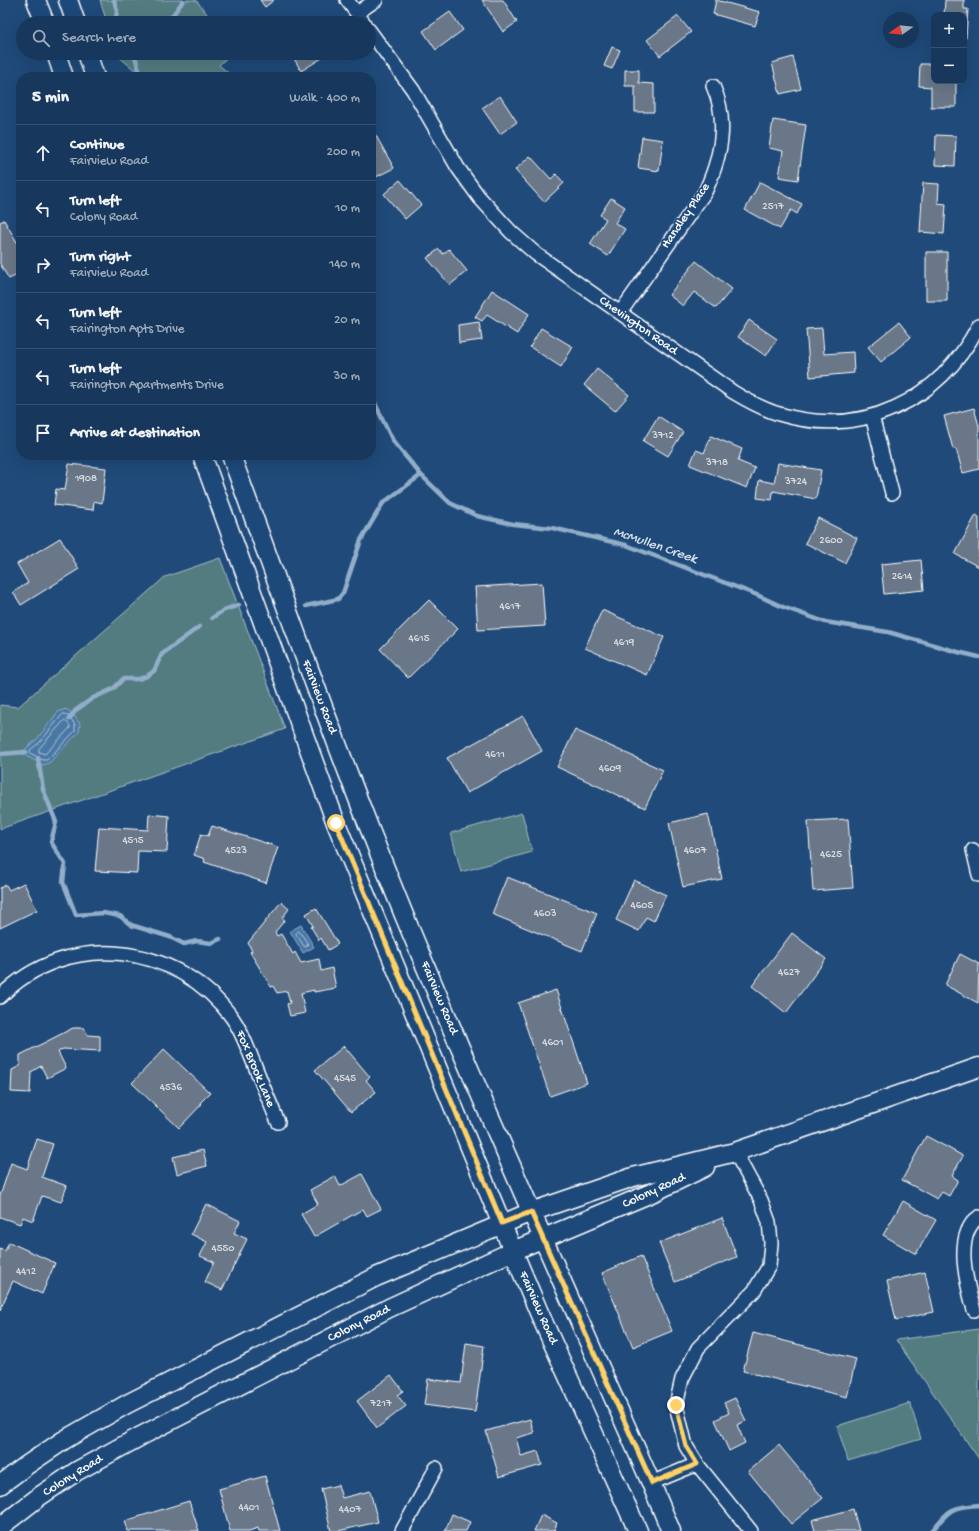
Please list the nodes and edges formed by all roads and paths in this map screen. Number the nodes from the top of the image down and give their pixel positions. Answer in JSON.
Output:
{"nodes":[{"id":1,"x":36,"y":0,"type":"edge"},
{"id":2,"x":68,"y":0,"type":"edge"},
{"id":3,"x":347,"y":0,"type":"edge"},
{"id":4,"x":376,"y":0,"type":"edge"},
{"id":5,"x":42,"y":16,"type":"edge"},
{"id":6,"x":74,"y":16,"type":"edge"},
{"id":7,"x":359,"y":16,"type":"edge"},
{"id":8,"x":362,"y":16,"type":"edge"},
{"id":9,"x":376,"y":40,"type":"edge"},
{"id":10,"x":58,"y":60,"type":"edge"},
{"id":11,"x":89,"y":60,"type":"edge"},
{"id":12,"x":62,"y":72,"type":"edge"},
{"id":13,"x":93,"y":72,"type":"edge"},
{"id":14,"x":713,"y":86,"type":"dead end"},
{"id":15,"x":620,"y":313,"type":"junction"},
{"id":16,"x":979,"y":325,"type":"edge"},
{"id":17,"x":872,"y":416,"type":"junction"},
{"id":18,"x":204,"y":460,"type":"edge"},
{"id":19,"x":233,"y":460,"type":"edge"},
{"id":20,"x":892,"y":493,"type":"dead end"},
{"id":21,"x":972,"y":850,"type":"dead end"},
{"id":22,"x":979,"y":875,"type":"edge"},
{"id":23,"x":0,"y":998,"type":"edge"},
{"id":24,"x":979,"y":1066,"type":"edge"},
{"id":25,"x":278,"y":1122,"type":"dead end"},
{"id":26,"x":736,"y":1152,"type":"junction"},
{"id":27,"x":531,"y":1212,"type":"junction"},
{"id":28,"x":979,"y":1217,"type":"edge"},
{"id":29,"x":502,"y":1223,"type":"junction"},
{"id":30,"x":543,"y":1239,"type":"junction"},
{"id":31,"x":513,"y":1251,"type":"junction"},
{"id":32,"x":974,"y":1310,"type":"dead end"},
{"id":33,"x":697,"y":1464,"type":"junction"},
{"id":34,"x":436,"y":1468,"type":"dead end"},
{"id":35,"x":652,"y":1483,"type":"junction"},
{"id":36,"x":0,"y":1486,"type":"edge"},
{"id":37,"x":0,"y":1527,"type":"edge"},
{"id":38,"x":402,"y":1531,"type":"edge"},
{"id":39,"x":638,"y":1531,"type":"edge"},
{"id":40,"x":671,"y":1531,"type":"edge"},
{"id":41,"x":751,"y":1531,"type":"edge"}],
"edges":[{"from":1,"to":5,"type":"main road"},
{"from":2,"to":6,"type":"main road"},
{"from":3,"to":7,"type":"street"},
{"from":4,"to":8,"type":"street"},
{"from":9,"to":15,"type":"street","name":"Chevington Road"},
{"from":10,"to":12,"type":"main road"},
{"from":11,"to":13,"type":"main road"},
{"from":14,"to":15,"type":"street","name":"Handley Place"},
{"from":15,"to":17,"type":"street","name":"Chevington Road"},
{"from":16,"to":17,"type":"street","name":"Chevington Road"},
{"from":17,"to":20,"type":"street"},
{"from":18,"to":29,"type":"main road","name":"Fairview Road"},
{"from":19,"to":27,"type":"main road","name":"Fairview Road"},
{"from":21,"to":22,"type":"street"},
{"from":23,"to":25,"type":"street","name":"Fox Brook Lane"},
{"from":24,"to":26,"type":"main road","name":"Colony Road"},
{"from":26,"to":27,"type":"main road","name":"Colony Road"},
{"from":26,"to":30,"type":"main road","name":"Colony Road"},
{"from":26,"to":33,"type":"street"},
{"from":27,"to":29,"type":"main road","name":"Colony Road"},
{"from":27,"to":30,"type":"main road","name":"Fairview Road"},
{"from":28,"to":32,"type":"street"},
{"from":29,"to":31,"type":"main road","name":"Fairview Road"},
{"from":29,"to":36,"type":"main road","name":"Colony Road"},
{"from":30,"to":31,"type":"main road","name":"Colony Road"},
{"from":30,"to":35,"type":"main road","name":"Fairview Road"},
{"from":31,"to":37,"type":"main road","name":"Colony Road"},
{"from":31,"to":39,"type":"main road","name":"Fairview Road"},
{"from":33,"to":35,"type":"street"},
{"from":33,"to":41,"type":"street"},
{"from":34,"to":38,"type":"street"},
{"from":35,"to":40,"type":"main road","name":"Fairview Road"}]}
